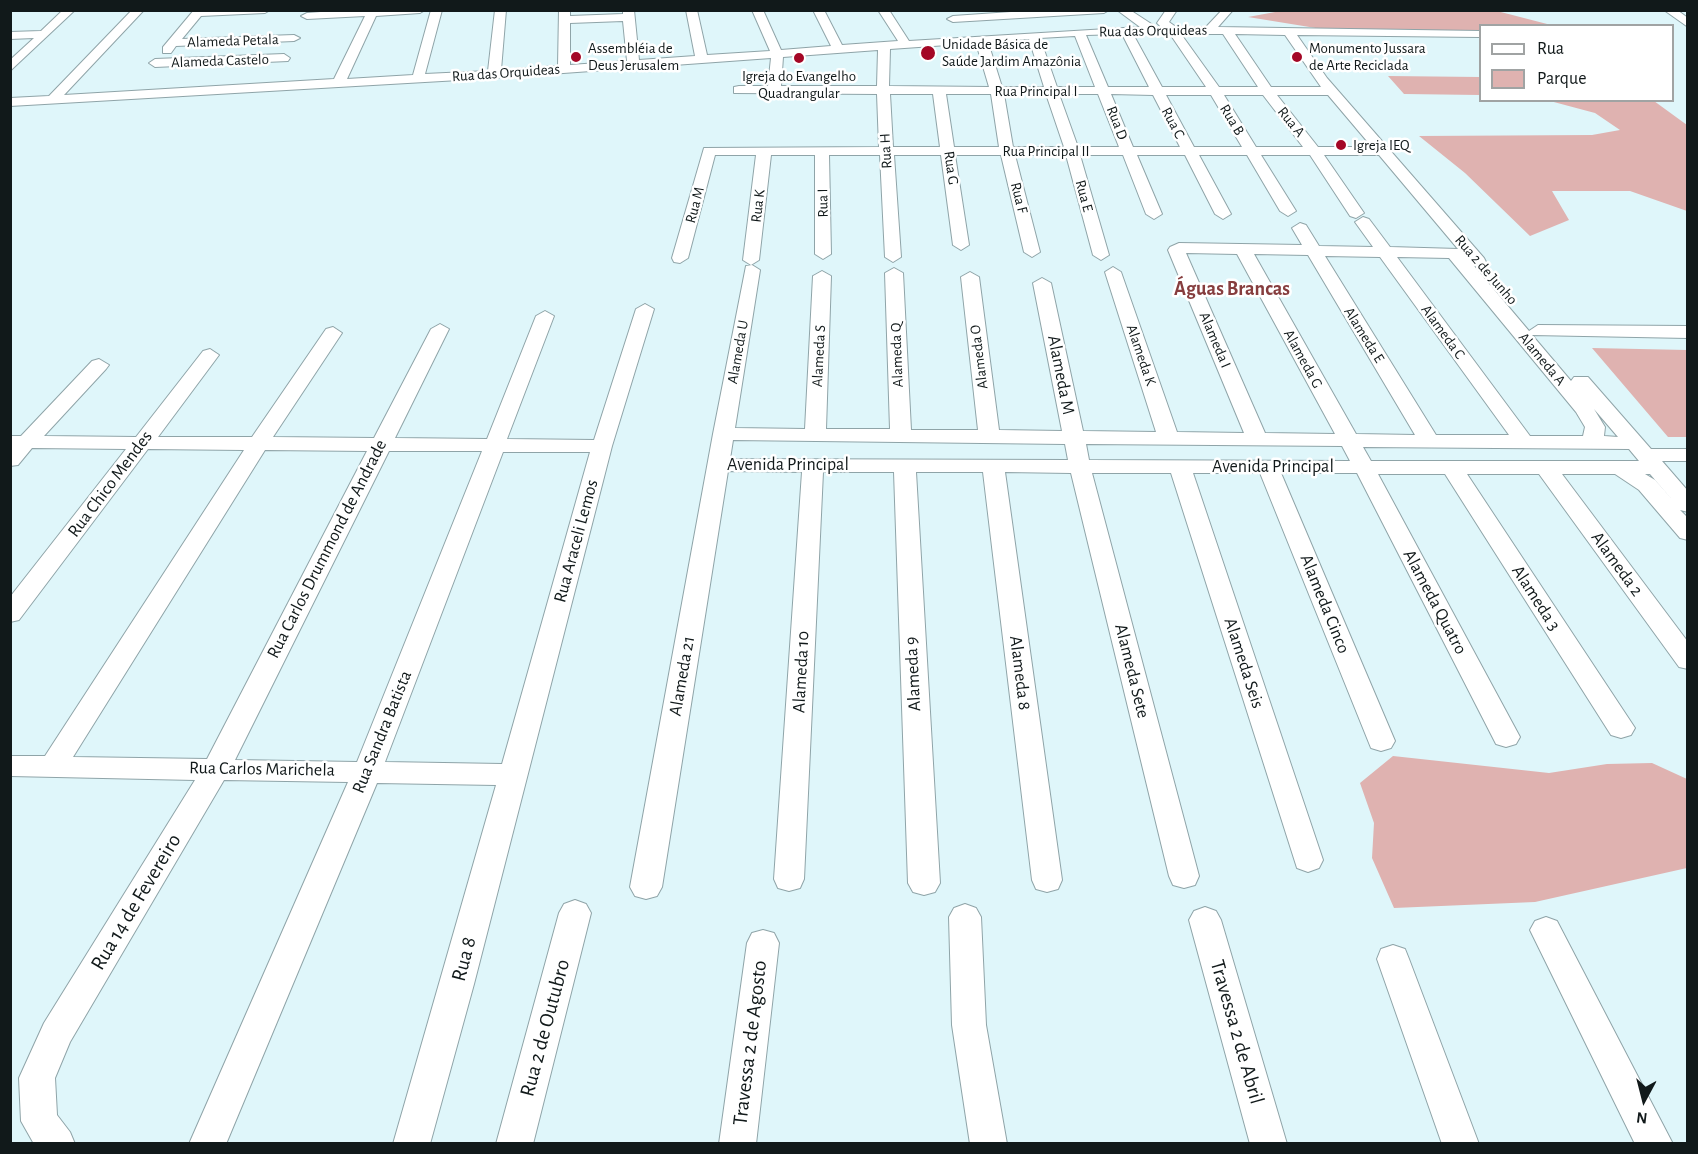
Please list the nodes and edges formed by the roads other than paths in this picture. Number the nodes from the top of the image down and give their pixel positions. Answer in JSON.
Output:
{"nodes":[{"id":1,"x":70,"y":10,"type":"edge"},
{"id":2,"x":138,"y":10,"type":"edge"},
{"id":3,"x":265,"y":10,"type":"edge"},
{"id":4,"x":420,"y":10,"type":"edge"},
{"id":5,"x":437,"y":10,"type":"edge"},
{"id":6,"x":501,"y":10,"type":"edge"},
{"id":7,"x":691,"y":10,"type":"edge"},
{"id":8,"x":757,"y":10,"type":"edge"},
{"id":9,"x":818,"y":10,"type":"edge"},
{"id":10,"x":884,"y":10,"type":"edge"},
{"id":11,"x":1104,"y":10,"type":"edge"},
{"id":12,"x":1122,"y":10,"type":"edge"},
{"id":13,"x":1172,"y":10,"type":"edge"},
{"id":14,"x":1228,"y":10,"type":"edge"},
{"id":15,"x":1669,"y":10,"type":"edge"},
{"id":16,"x":199,"y":12,"type":"edge"},
{"id":17,"x":372,"y":12,"type":"edge"},
{"id":18,"x":308,"y":13,"type":"edge"},
{"id":19,"x":628,"y":14,"type":"edge"},
{"id":20,"x":565,"y":15,"type":"edge"},
{"id":21,"x":949,"y":15,"type":"edge"},
{"id":22,"x":1688,"y":24,"type":"edge"},
{"id":23,"x":290,"y":26,"type":"dead end"},
{"id":24,"x":1125,"y":30,"type":"junction"},
{"id":25,"x":1153,"y":30,"type":"junction"},
{"id":26,"x":1173,"y":30,"type":"junction"},
{"id":27,"x":184,"y":31,"type":"junction"},
{"id":28,"x":1209,"y":31,"type":"junction"},
{"id":29,"x":1227,"y":31,"type":"junction"},
{"id":30,"x":1079,"y":32,"type":"junction"},
{"id":31,"x":1289,"y":32,"type":"junction"},
{"id":32,"x":46,"y":33,"type":"junction"},
{"id":33,"x":1479,"y":33,"type":"edge"},
{"id":34,"x":1033,"y":35,"type":"junction"},
{"id":35,"x":10,"y":36,"type":"edge"},
{"id":36,"x":294,"y":38,"type":"junction"},
{"id":37,"x":974,"y":39,"type":"junction"},
{"id":38,"x":172,"y":43,"type":"junction"},
{"id":39,"x":905,"y":44,"type":"junction"},
{"id":40,"x":885,"y":45,"type":"junction"},
{"id":41,"x":834,"y":50,"type":"junction"},
{"id":42,"x":777,"y":54,"type":"junction"},
{"id":43,"x":702,"y":60,"type":"junction"},
{"id":44,"x":633,"y":64,"type":"junction"},
{"id":45,"x":10,"y":67,"type":"edge"},
{"id":46,"x":564,"y":69,"type":"junction"},
{"id":47,"x":150,"y":71,"type":"junction"},
{"id":48,"x":277,"y":72,"type":"junction"},
{"id":49,"x":494,"y":74,"type":"junction"},
{"id":50,"x":418,"y":78,"type":"junction"},
{"id":51,"x":339,"y":83,"type":"junction"},
{"id":52,"x":739,"y":90,"type":"dead end"},
{"id":53,"x":774,"y":90,"type":"junction"},
{"id":54,"x":832,"y":90,"type":"junction"},
{"id":55,"x":883,"y":91,"type":"junction"},
{"id":56,"x":939,"y":91,"type":"junction"},
{"id":57,"x":996,"y":91,"type":"junction"},
{"id":58,"x":1052,"y":91,"type":"junction"},
{"id":59,"x":1105,"y":91,"type":"junction"},
{"id":60,"x":1157,"y":91,"type":"junction"},
{"id":61,"x":1215,"y":91,"type":"junction"},
{"id":62,"x":1267,"y":91,"type":"junction"},
{"id":63,"x":1333,"y":91,"type":"junction"},
{"id":64,"x":132,"y":94,"type":"junction"},
{"id":65,"x":53,"y":99,"type":"junction"},
{"id":66,"x":10,"y":102,"type":"edge"},
{"id":67,"x":764,"y":151,"type":"junction"},
{"id":68,"x":822,"y":151,"type":"junction"},
{"id":69,"x":886,"y":151,"type":"junction"},
{"id":70,"x":949,"y":151,"type":"junction"},
{"id":71,"x":1007,"y":151,"type":"junction"},
{"id":72,"x":1072,"y":151,"type":"junction"},
{"id":73,"x":1128,"y":151,"type":"junction"},
{"id":74,"x":1188,"y":151,"type":"junction"},
{"id":75,"x":1251,"y":151,"type":"junction"},
{"id":76,"x":1314,"y":151,"type":"junction"},
{"id":77,"x":1383,"y":151,"type":"junction"},
{"id":78,"x":709,"y":152,"type":"joint"},
{"id":79,"x":1288,"y":211,"type":"dead end"},
{"id":80,"x":1154,"y":214,"type":"dead end"},
{"id":81,"x":1223,"y":214,"type":"dead end"},
{"id":82,"x":1359,"y":217,"type":"joint"},
{"id":83,"x":1300,"y":228,"type":"dead end"},
{"id":84,"x":961,"y":245,"type":"dead end"},
{"id":85,"x":1243,"y":250,"type":"junction"},
{"id":86,"x":1312,"y":251,"type":"junction"},
{"id":87,"x":1032,"y":252,"type":"dead end"},
{"id":88,"x":1384,"y":252,"type":"junction"},
{"id":89,"x":823,"y":254,"type":"dead end"},
{"id":90,"x":1101,"y":255,"type":"dead end"},
{"id":91,"x":681,"y":258,"type":"dead end"},
{"id":92,"x":752,"y":265,"type":"joint"},
{"id":93,"x":893,"y":265,"type":"joint"},
{"id":94,"x":1113,"y":272,"type":"dead end"},
{"id":95,"x":822,"y":276,"type":"dead end"},
{"id":96,"x":970,"y":278,"type":"dead end"},
{"id":97,"x":1042,"y":283,"type":"dead end"},
{"id":98,"x":645,"y":309,"type":"dead end"},
{"id":99,"x":545,"y":316,"type":"dead end"},
{"id":100,"x":440,"y":329,"type":"dead end"},
{"id":101,"x":1538,"y":331,"type":"junction"},
{"id":102,"x":1688,"y":332,"type":"edge"},
{"id":103,"x":333,"y":333,"type":"dead end"},
{"id":104,"x":210,"y":355,"type":"dead end"},
{"id":105,"x":99,"y":365,"type":"dead end"},
{"id":106,"x":723,"y":434,"type":"junction"},
{"id":107,"x":815,"y":435,"type":"junction"},
{"id":108,"x":901,"y":436,"type":"junction"},
{"id":109,"x":989,"y":437,"type":"junction"},
{"id":110,"x":1074,"y":438,"type":"junction"},
{"id":111,"x":1169,"y":439,"type":"junction"},
{"id":112,"x":1257,"y":440,"type":"junction"},
{"id":113,"x":1348,"y":440,"type":"junction"},
{"id":114,"x":1429,"y":441,"type":"junction"},
{"id":115,"x":19,"y":442,"type":"edge"},
{"id":116,"x":1524,"y":442,"type":"junction"},
{"id":117,"x":1587,"y":442,"type":"junction"},
{"id":118,"x":140,"y":444,"type":"junction"},
{"id":119,"x":258,"y":444,"type":"junction"},
{"id":120,"x":379,"y":445,"type":"junction"},
{"id":121,"x":494,"y":445,"type":"junction"},
{"id":122,"x":602,"y":446,"type":"junction"},
{"id":123,"x":1688,"y":455,"type":"edge"},
{"id":124,"x":1644,"y":456,"type":"junction"},
{"id":125,"x":10,"y":460,"type":"edge"},
{"id":126,"x":718,"y":465,"type":"junction"},
{"id":127,"x":813,"y":465,"type":"junction"},
{"id":128,"x":905,"y":466,"type":"junction"},
{"id":129,"x":993,"y":466,"type":"junction"},
{"id":130,"x":1080,"y":466,"type":"junction"},
{"id":131,"x":1180,"y":466,"type":"junction"},
{"id":132,"x":1268,"y":467,"type":"junction"},
{"id":133,"x":1364,"y":467,"type":"junction"},
{"id":134,"x":1452,"y":468,"type":"junction"},
{"id":135,"x":1546,"y":468,"type":"junction"},
{"id":136,"x":1612,"y":468,"type":"junction"},
{"id":137,"x":1688,"y":505,"type":"edge"},
{"id":138,"x":1688,"y":533,"type":"edge"},
{"id":139,"x":10,"y":614,"type":"edge"},
{"id":140,"x":1688,"y":661,"type":"edge"},
{"id":141,"x":1621,"y":728,"type":"dead end"},
{"id":142,"x":1506,"y":737,"type":"dead end"},
{"id":143,"x":1381,"y":741,"type":"dead end"},
{"id":144,"x":10,"y":766,"type":"edge"},
{"id":145,"x":53,"y":766,"type":"junction"},
{"id":146,"x":216,"y":769,"type":"junction"},
{"id":147,"x":368,"y":770,"type":"junction"},
{"id":148,"x":514,"y":774,"type":"junction"},
{"id":149,"x":1308,"y":860,"type":"dead end"},
{"id":150,"x":1184,"y":876,"type":"dead end"},
{"id":151,"x":789,"y":879,"type":"dead end"},
{"id":152,"x":1047,"y":880,"type":"dead end"},
{"id":153,"x":924,"y":883,"type":"dead end"},
{"id":154,"x":646,"y":887,"type":"dead end"},
{"id":155,"x":575,"y":913,"type":"dead end"},
{"id":156,"x":965,"y":917,"type":"dead end"},
{"id":157,"x":1205,"y":920,"type":"dead end"},
{"id":158,"x":1546,"y":930,"type":"dead end"},
{"id":159,"x":763,"y":943,"type":"dead end"},
{"id":160,"x":1393,"y":959,"type":"dead end"},
{"id":161,"x":57,"y":1143,"type":"edge"},
{"id":162,"x":207,"y":1143,"type":"edge"},
{"id":163,"x":411,"y":1143,"type":"edge"},
{"id":164,"x":514,"y":1143,"type":"edge"},
{"id":165,"x":737,"y":1143,"type":"edge"},
{"id":166,"x":989,"y":1143,"type":"edge"},
{"id":167,"x":1269,"y":1143,"type":"edge"},
{"id":168,"x":1461,"y":1143,"type":"edge"},
{"id":169,"x":1655,"y":1143,"type":"edge"}],
"edges":[{"from":1,"to":32,"type":"street"},
{"from":2,"to":65,"type":"street"},
{"from":3,"to":16,"type":"street"},
{"from":4,"to":17,"type":"street"},
{"from":5,"to":50,"type":"street"},
{"from":6,"to":49,"type":"street"},
{"from":7,"to":43,"type":"street"},
{"from":8,"to":42,"type":"street"},
{"from":9,"to":41,"type":"street"},
{"from":10,"to":39,"type":"street"},
{"from":11,"to":21,"type":"street"},
{"from":12,"to":25,"type":"street"},
{"from":13,"to":26,"type":"street"},
{"from":14,"to":28,"type":"street"},
{"from":15,"to":22,"type":"street"},
{"from":16,"to":27,"type":"street"},
{"from":17,"to":18,"type":"street"},
{"from":17,"to":51,"type":"street"},
{"from":18,"to":36,"type":"street"},
{"from":19,"to":20,"type":"street"},
{"from":19,"to":44,"type":"street"},
{"from":20,"to":46,"type":"street"},
{"from":21,"to":37,"type":"street","name":"Rua F"},
{"from":23,"to":27,"type":"street"},
{"from":24,"to":25,"type":"street","name":"Rua das Orquideas"},
{"from":24,"to":30,"type":"street","name":"Rua das Orquideas"},
{"from":24,"to":60,"type":"street","name":"Rua C"},
{"from":25,"to":26,"type":"street","name":"Rua das Orquideas"},
{"from":26,"to":28,"type":"street","name":"Rua das Orquideas"},
{"from":26,"to":61,"type":"street","name":"Rua B"},
{"from":27,"to":38,"type":"street"},
{"from":28,"to":29,"type":"street","name":"Rua das Orquideas"},
{"from":29,"to":31,"type":"street","name":"Rua das Orquideas"},
{"from":29,"to":62,"type":"street","name":"Rua A"},
{"from":30,"to":34,"type":"street","name":"Rua das Orquideas"},
{"from":30,"to":59,"type":"street","name":"Rua D"},
{"from":31,"to":33,"type":"street","name":"Rua das Orquideas"},
{"from":31,"to":63,"type":"street","name":"Rua 2 de Junho"},
{"from":32,"to":35,"type":"street"},
{"from":32,"to":45,"type":"street"},
{"from":34,"to":37,"type":"street","name":"Rua das Orquideas"},
{"from":34,"to":58,"type":"street","name":"Rua E"},
{"from":36,"to":38,"type":"street","name":"Alameda Petala"},
{"from":36,"to":48,"type":"street"},
{"from":37,"to":39,"type":"street","name":"Rua das Orquideas"},
{"from":37,"to":57,"type":"street","name":"Rua F"},
{"from":38,"to":47,"type":"street"},
{"from":39,"to":40,"type":"street","name":"Rua das Orquideas"},
{"from":40,"to":41,"type":"street","name":"Rua das Orquideas"},
{"from":40,"to":55,"type":"street","name":"Rua H"},
{"from":41,"to":42,"type":"street","name":"Rua das Orquideas"},
{"from":41,"to":54,"type":"street"},
{"from":42,"to":43,"type":"street","name":"Rua das Orquideas"},
{"from":42,"to":53,"type":"street"},
{"from":43,"to":44,"type":"street","name":"Rua das Orquideas"},
{"from":44,"to":46,"type":"street","name":"Rua das Orquideas"},
{"from":46,"to":49,"type":"street","name":"Rua das Orquideas"},
{"from":47,"to":48,"type":"street","name":"Alameda Castelo"},
{"from":47,"to":64,"type":"street"},
{"from":48,"to":51,"type":"street","name":"Rua das Orquideas"},
{"from":48,"to":64,"type":"street","name":"Rua das Orquideas"},
{"from":49,"to":50,"type":"street","name":"Rua das Orquideas"},
{"from":50,"to":51,"type":"street","name":"Rua das Orquideas"},
{"from":52,"to":53,"type":"street","name":"Rua Principal I"},
{"from":53,"to":54,"type":"street","name":"Rua Principal I"},
{"from":54,"to":55,"type":"street","name":"Rua Principal I"},
{"from":55,"to":56,"type":"street","name":"Rua Principal I"},
{"from":55,"to":69,"type":"street","name":"Rua H"},
{"from":56,"to":57,"type":"street","name":"Rua Principal I"},
{"from":56,"to":70,"type":"street","name":"Rua G"},
{"from":57,"to":58,"type":"street","name":"Rua Principal I"},
{"from":57,"to":71,"type":"street","name":"Rua F"},
{"from":58,"to":59,"type":"street","name":"Rua Principal I"},
{"from":58,"to":72,"type":"street","name":"Rua E"},
{"from":59,"to":60,"type":"street","name":"Rua Principal I"},
{"from":59,"to":73,"type":"street","name":"Rua D"},
{"from":60,"to":61,"type":"street","name":"Rua Principal I"},
{"from":60,"to":74,"type":"street","name":"Rua C"},
{"from":61,"to":62,"type":"street","name":"Rua Principal I"},
{"from":61,"to":75,"type":"street","name":"Rua B"},
{"from":62,"to":63,"type":"street","name":"Rua Principal I"},
{"from":62,"to":76,"type":"street","name":"Rua A"},
{"from":63,"to":77,"type":"street","name":"Rua 2 de Junho"},
{"from":64,"to":65,"type":"street","name":"Rua das Orquideas"},
{"from":65,"to":66,"type":"street","name":"Rua das Orquideas"},
{"from":67,"to":68,"type":"street","name":"Rua Principal II"},
{"from":67,"to":78,"type":"street","name":"Rua Principal II"},
{"from":67,"to":92,"type":"street","name":"Rua K"},
{"from":68,"to":69,"type":"street","name":"Rua Principal II"},
{"from":68,"to":89,"type":"street","name":"Rua I"},
{"from":69,"to":70,"type":"street","name":"Rua Principal II"},
{"from":69,"to":93,"type":"street","name":"Rua H"},
{"from":70,"to":71,"type":"street","name":"Rua Principal II"},
{"from":70,"to":84,"type":"street","name":"Rua G"},
{"from":71,"to":72,"type":"street","name":"Rua Principal II"},
{"from":71,"to":87,"type":"street","name":"Rua F"},
{"from":72,"to":73,"type":"street","name":"Rua Principal II"},
{"from":72,"to":90,"type":"street","name":"Rua E"},
{"from":73,"to":74,"type":"street","name":"Rua Principal II"},
{"from":73,"to":80,"type":"street","name":"Rua D"},
{"from":74,"to":75,"type":"street","name":"Rua Principal II"},
{"from":74,"to":81,"type":"street","name":"Rua C"},
{"from":75,"to":76,"type":"street","name":"Rua Principal II"},
{"from":75,"to":79,"type":"street","name":"Rua B"},
{"from":76,"to":77,"type":"street","name":"Rua Principal II"},
{"from":76,"to":82,"type":"street","name":"Rua A"},
{"from":77,"to":101,"type":"street","name":"Rua 2 de Junho"},
{"from":78,"to":91,"type":"street","name":"Rua M"},
{"from":82,"to":88,"type":"street","name":"Alameda C"},
{"from":83,"to":86,"type":"street","name":"Alameda E"},
{"from":85,"to":86,"type":"street"},
{"from":85,"to":112,"type":"street","name":"Alameda I"},
{"from":85,"to":113,"type":"street","name":"Alameda G"},
{"from":86,"to":88,"type":"street"},
{"from":86,"to":114,"type":"street","name":"Alameda E"},
{"from":88,"to":116,"type":"street","name":"Alameda C"},
{"from":88,"to":117,"type":"street","name":"Alameda A"},
{"from":92,"to":106,"type":"street","name":"Alameda U"},
{"from":93,"to":108,"type":"street","name":"Alameda Q"},
{"from":94,"to":111,"type":"street","name":"Alameda K"},
{"from":95,"to":107,"type":"street","name":"Alameda S"},
{"from":96,"to":109,"type":"street","name":"Alameda O"},
{"from":97,"to":110,"type":"street","name":"Alameda M"},
{"from":98,"to":122,"type":"street","name":"Rua Araceli Lemos"},
{"from":99,"to":121,"type":"street","name":"Rua Sandra Batista"},
{"from":100,"to":120,"type":"street","name":"Rua Carlos Drummond de Andrade"},
{"from":101,"to":102,"type":"street"},
{"from":101,"to":124,"type":"street","name":"Rua 2 de Junho"},
{"from":103,"to":119,"type":"street"},
{"from":104,"to":118,"type":"street","name":"Rua Chico Mendes"},
{"from":105,"to":115,"type":"street"},
{"from":106,"to":107,"type":"street","name":"Avenida Principal"},
{"from":106,"to":126,"type":"street","name":"Avenida Principal"},
{"from":107,"to":108,"type":"street","name":"Avenida Principal"},
{"from":108,"to":109,"type":"street","name":"Avenida Principal"},
{"from":109,"to":110,"type":"street","name":"Avenida Principal"},
{"from":110,"to":111,"type":"street","name":"Avenida Principal"},
{"from":110,"to":130,"type":"street","name":"Alameda M"},
{"from":111,"to":112,"type":"street","name":"Avenida Principal"},
{"from":112,"to":113,"type":"street","name":"Avenida Principal"},
{"from":113,"to":114,"type":"street","name":"Avenida Principal"},
{"from":113,"to":133,"type":"street","name":"Alameda G"},
{"from":114,"to":116,"type":"street","name":"Avenida Principal"},
{"from":115,"to":118,"type":"street"},
{"from":115,"to":125,"type":"street"},
{"from":116,"to":117,"type":"street","name":"Avenida Principal"},
{"from":117,"to":124,"type":"street","name":"Avenida Principal"},
{"from":117,"to":136,"type":"street"},
{"from":118,"to":119,"type":"street"},
{"from":118,"to":139,"type":"street","name":"Rua Chico Mendes"},
{"from":119,"to":120,"type":"street"},
{"from":119,"to":145,"type":"street"},
{"from":120,"to":121,"type":"street"},
{"from":120,"to":146,"type":"street","name":"Rua Carlos Drummond de Andrade"},
{"from":121,"to":122,"type":"street"},
{"from":121,"to":147,"type":"street","name":"Rua Sandra Batista"},
{"from":122,"to":148,"type":"street","name":"Rua Araceli Lemos"},
{"from":123,"to":124,"type":"street"},
{"from":124,"to":136,"type":"street","name":"Avenida Principal"},
{"from":124,"to":137,"type":"street","name":"Rua 2 de Junho"},
{"from":126,"to":127,"type":"street","name":"Avenida Principal"},
{"from":126,"to":154,"type":"street","name":"Alameda 21"},
{"from":127,"to":128,"type":"street","name":"Avenida Principal"},
{"from":127,"to":151,"type":"street","name":"Alameda 10"},
{"from":128,"to":129,"type":"street","name":"Avenida Principal"},
{"from":128,"to":153,"type":"street","name":"Alameda 9"},
{"from":129,"to":130,"type":"street","name":"Avenida Principal"},
{"from":129,"to":152,"type":"street","name":"Alameda 8"},
{"from":130,"to":131,"type":"street","name":"Avenida Principal"},
{"from":130,"to":150,"type":"street","name":"Alameda Sete"},
{"from":131,"to":132,"type":"street","name":"Avenida Principal"},
{"from":131,"to":149,"type":"street","name":"Alameda Seis"},
{"from":132,"to":133,"type":"street","name":"Avenida Principal"},
{"from":132,"to":143,"type":"street","name":"Alameda Cinco"},
{"from":133,"to":134,"type":"street","name":"Avenida Principal"},
{"from":133,"to":142,"type":"street","name":"Alameda Quatro"},
{"from":134,"to":135,"type":"street","name":"Avenida Principal"},
{"from":134,"to":141,"type":"street","name":"Alameda 3"},
{"from":135,"to":136,"type":"street","name":"Avenida Principal"},
{"from":135,"to":140,"type":"street","name":"Alameda 2"},
{"from":136,"to":138,"type":"street"},
{"from":144,"to":145,"type":"street","name":"Rua Carlos Marichela"},
{"from":145,"to":146,"type":"street","name":"Rua Carlos Marichela"},
{"from":146,"to":147,"type":"street","name":"Rua Carlos Marichela"},
{"from":146,"to":161,"type":"street","name":"Rua 14 de Fevereiro"},
{"from":147,"to":148,"type":"street","name":"Rua Carlos Marichela"},
{"from":147,"to":162,"type":"street","name":"Rua Sandra Batista"},
{"from":148,"to":163,"type":"street","name":"Rua 8"},
{"from":155,"to":164,"type":"street","name":"Rua 2 de Outubro"},
{"from":156,"to":166,"type":"street"},
{"from":157,"to":167,"type":"street","name":"Travessa 2 de Abril"},
{"from":158,"to":169,"type":"street"},
{"from":159,"to":165,"type":"street","name":"Travessa 2 de Agosto"},
{"from":160,"to":168,"type":"street"}]}
